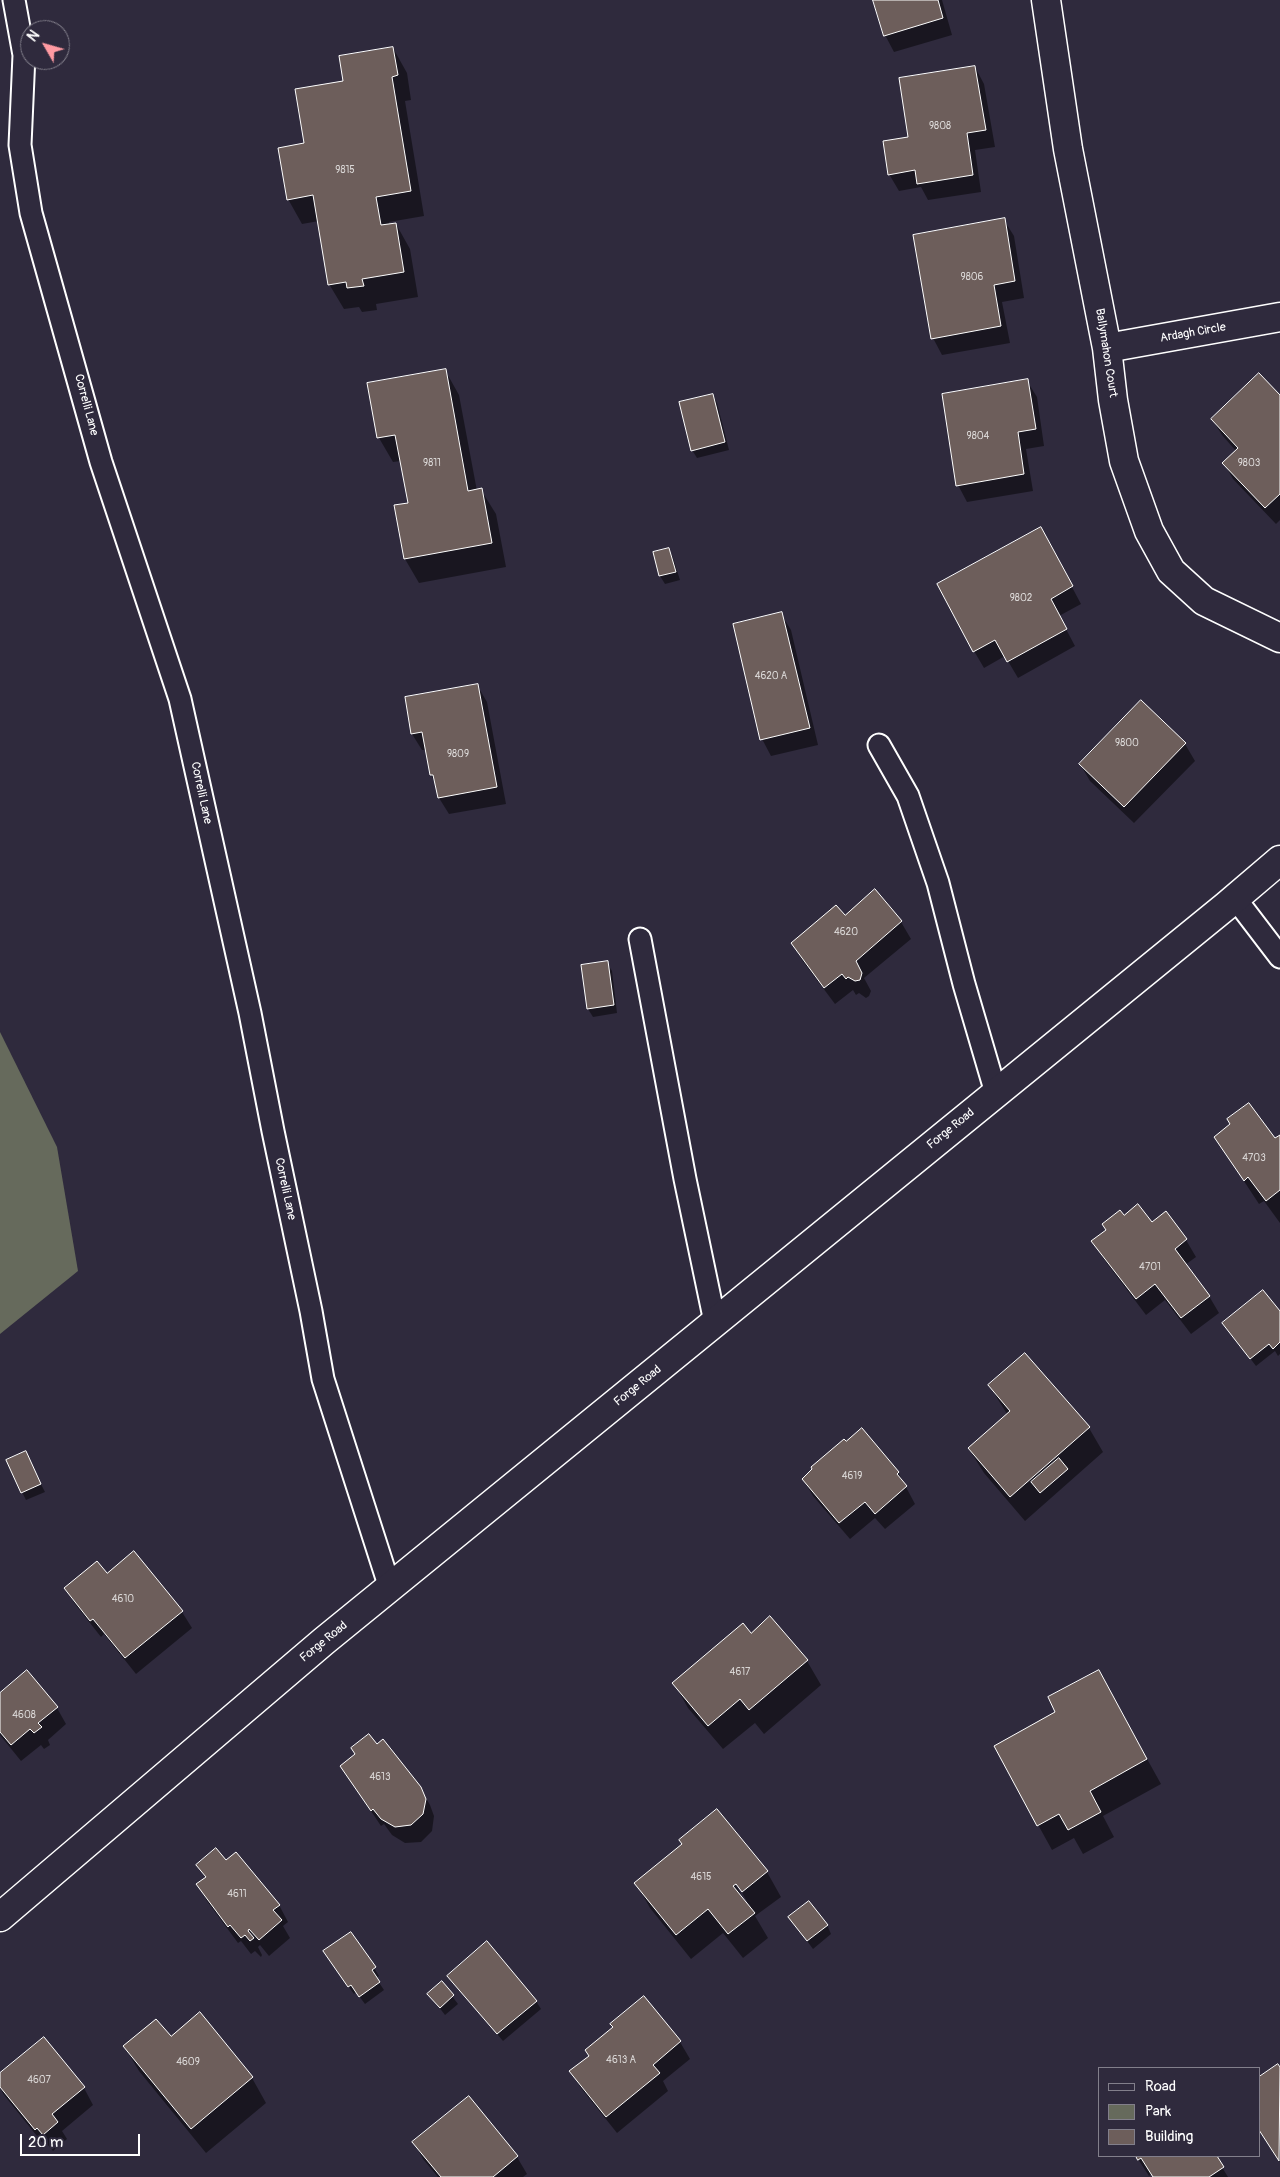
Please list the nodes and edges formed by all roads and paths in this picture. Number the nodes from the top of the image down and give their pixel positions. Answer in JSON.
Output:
{"nodes":[{"id":1,"x":14,"y":0,"type":"edge"},
{"id":2,"x":1046,"y":0,"type":"edge"},
{"id":3,"x":1280,"y":317,"type":"edge"},
{"id":4,"x":1107,"y":348,"type":"junction"},
{"id":5,"x":1280,"y":638,"type":"edge"},
{"id":6,"x":879,"y":745,"type":"dead end"},
{"id":7,"x":1280,"y":860,"type":"edge"},
{"id":8,"x":1235,"y":898,"type":"junction"},
{"id":9,"x":640,"y":939,"type":"dead end"},
{"id":10,"x":1280,"y":957,"type":"edge"},
{"id":11,"x":996,"y":1093,"type":"junction"},
{"id":12,"x":715,"y":1322,"type":"junction"},
{"id":13,"x":390,"y":1588,"type":"junction"},
{"id":14,"x":0,"y":1917,"type":"edge"}],
"edges":[{"from":1,"to":13,"type":"lane","name":"Correlli Lane"},
{"from":2,"to":4,"type":"street","name":"Ballymahon Court"},
{"from":3,"to":4,"type":"street","name":"Ardagh Circle"},
{"from":4,"to":5,"type":"street","name":"Ballymahon Court"},
{"from":6,"to":11,"type":"lane"},
{"from":7,"to":8,"type":"street","name":"Forge Road"},
{"from":8,"to":10,"type":"lane"},
{"from":8,"to":11,"type":"street","name":"Forge Road"},
{"from":9,"to":12,"type":"lane"},
{"from":11,"to":12,"type":"street","name":"Forge Road"},
{"from":12,"to":13,"type":"street","name":"Forge Road"},
{"from":13,"to":14,"type":"street","name":"Forge Road"}]}
